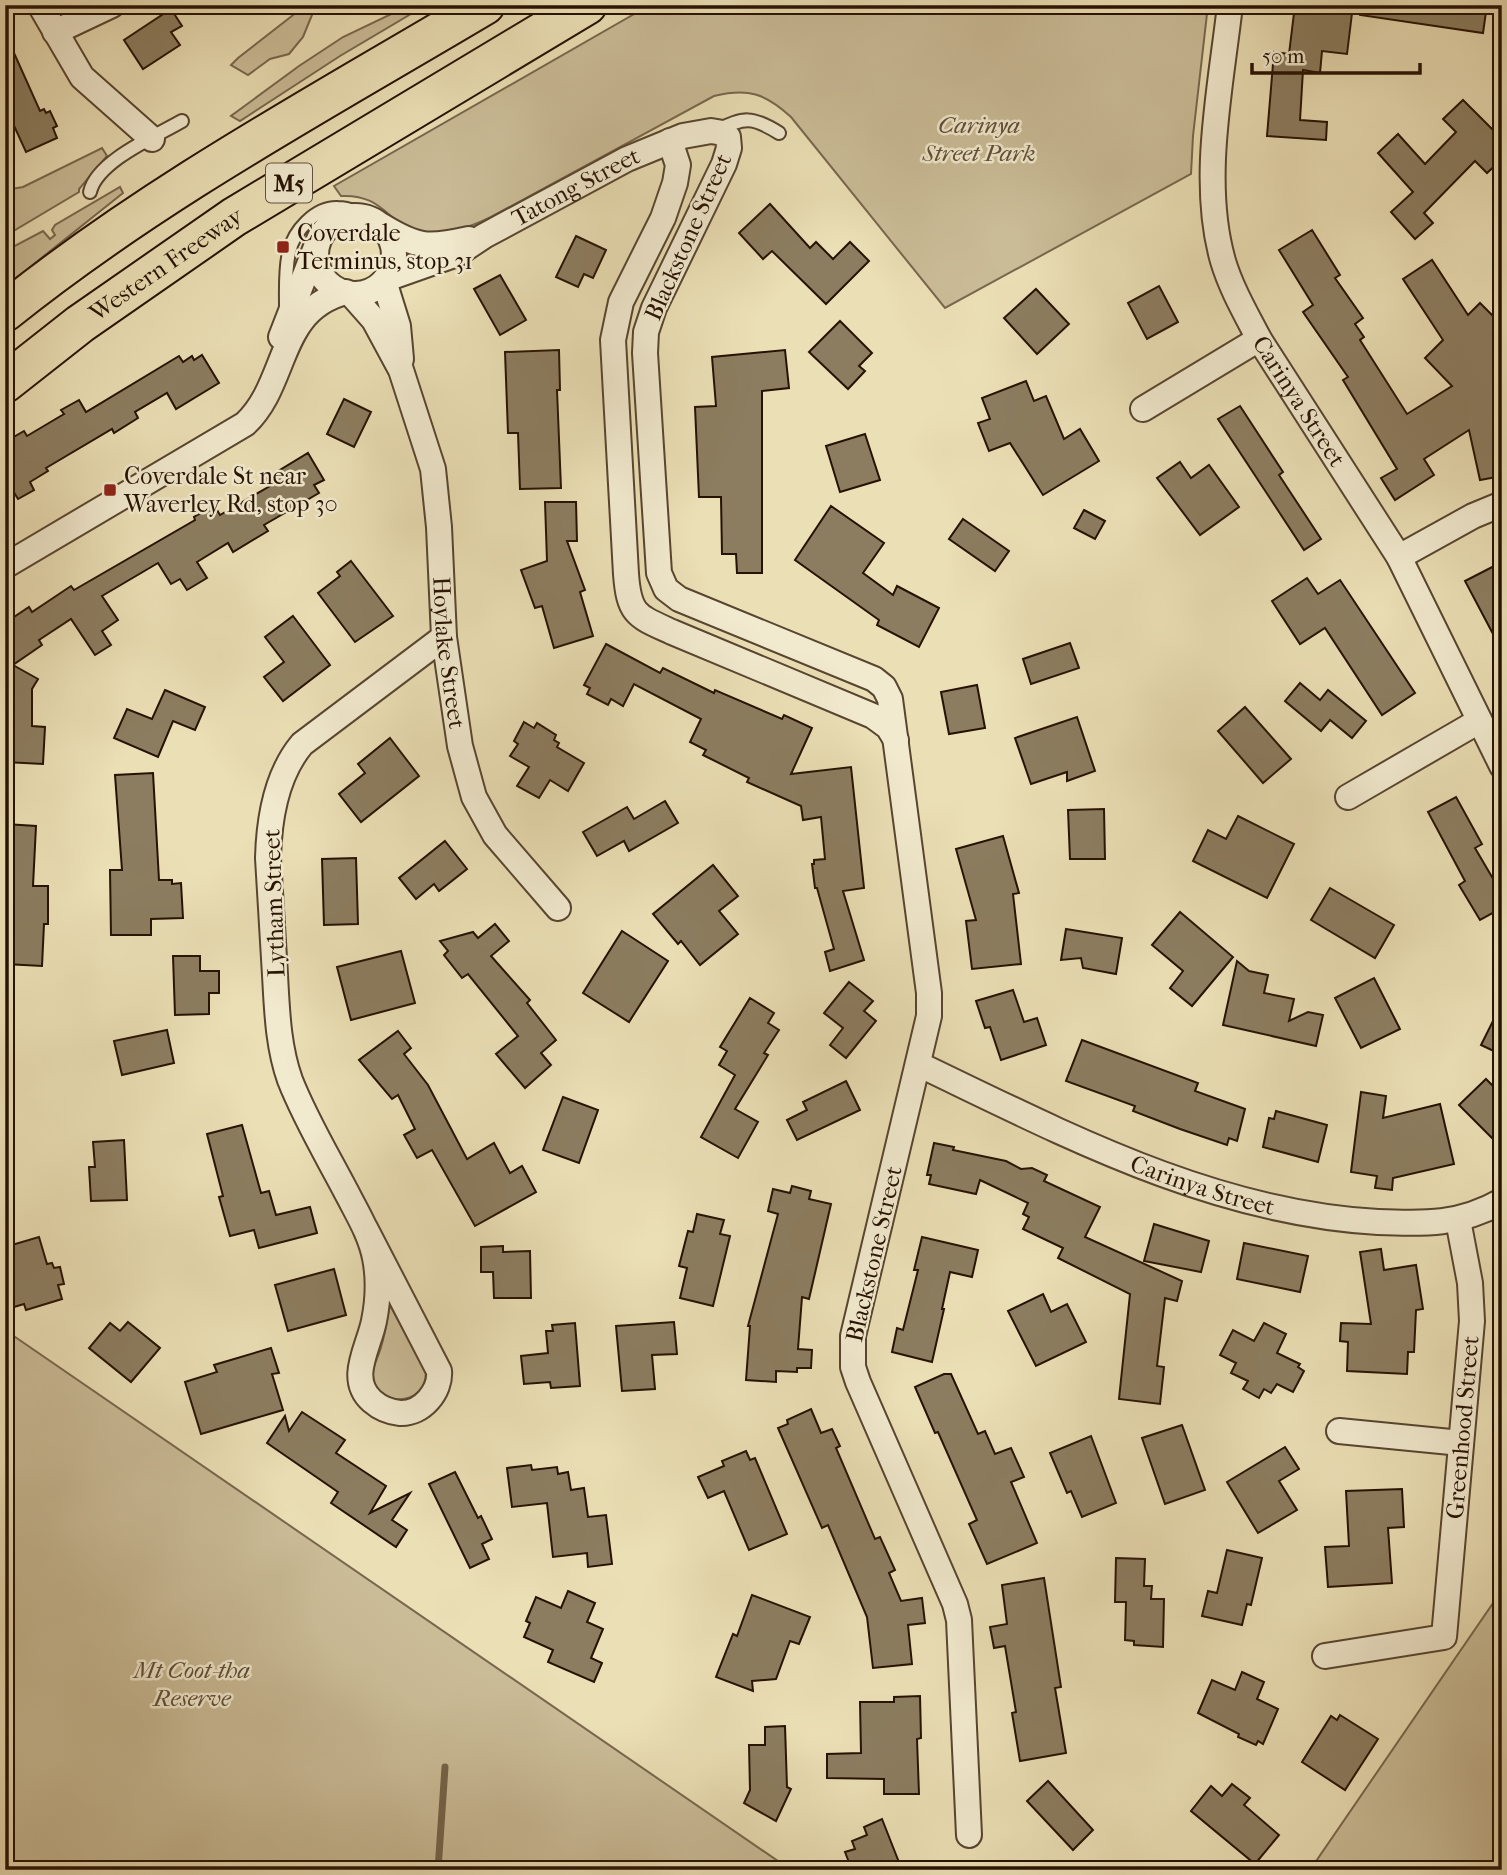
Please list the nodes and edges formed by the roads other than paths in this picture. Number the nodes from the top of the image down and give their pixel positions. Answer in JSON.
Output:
{"nodes":[{"id":1,"x":112,"y":5,"type":"edge"},
{"id":2,"x":485,"y":5,"type":"edge"},
{"id":3,"x":587,"y":5,"type":"edge"},
{"id":4,"x":1230,"y":5,"type":"edge"},
{"id":5,"x":41,"y":6,"type":"edge"},
{"id":6,"x":55,"y":32,"type":"junction"},
{"id":7,"x":182,"y":121,"type":"dead end"},
{"id":8,"x":716,"y":131,"type":"junction"},
{"id":9,"x":779,"y":133,"type":"dead end"},
{"id":10,"x":152,"y":139,"type":"junction"},
{"id":11,"x":670,"y":141,"type":"junction"},
{"id":12,"x":90,"y":192,"type":"dead end"},
{"id":13,"x":376,"y":222,"type":"junction"},
{"id":14,"x":484,"y":236,"type":"junction"},
{"id":15,"x":317,"y":245,"type":"junction"},
{"id":16,"x":385,"y":280,"type":"junction"},
{"id":17,"x":348,"y":293,"type":"junction"},
{"id":18,"x":5,"y":312,"type":"edge"},
{"id":19,"x":285,"y":324,"type":"junction"},
{"id":20,"x":1259,"y":339,"type":"junction"},
{"id":21,"x":280,"y":359,"type":"junction"},
{"id":22,"x":401,"y":370,"type":"junction"},
{"id":23,"x":5,"y":383,"type":"edge"},
{"id":24,"x":1143,"y":408,"type":"dead end"},
{"id":25,"x":1502,"y":504,"type":"edge"},
{"id":26,"x":1399,"y":557,"type":"junction"},
{"id":27,"x":5,"y":566,"type":"edge"},
{"id":28,"x":444,"y":637,"type":"junction"},
{"id":29,"x":1479,"y":721,"type":"junction"},
{"id":30,"x":897,"y":740,"type":"junction"},
{"id":31,"x":1502,"y":766,"type":"edge"},
{"id":32,"x":1348,"y":797,"type":"dead end"},
{"id":33,"x":558,"y":908,"type":"dead end"},
{"id":34,"x":918,"y":1064,"type":"junction"},
{"id":35,"x":1502,"y":1201,"type":"edge"},
{"id":36,"x":1458,"y":1220,"type":"junction"},
{"id":37,"x":365,"y":1228,"type":"junction"},
{"id":38,"x":1339,"y":1431,"type":"dead end"},
{"id":39,"x":1461,"y":1443,"type":"junction"},
{"id":40,"x":1325,"y":1657,"type":"dead end"},
{"id":41,"x":970,"y":1835,"type":"dead end"}],
"edges":[{"from":1,"to":6,"type":"street"},
{"from":2,"to":18,"type":"highway","number":"M5"},
{"from":3,"to":23,"type":"highway","name":"Western Freeway","number":"M5"},
{"from":4,"to":20,"type":"street","name":"Carinya Street"},
{"from":5,"to":6,"type":"street"},
{"from":6,"to":10,"type":"street"},
{"from":7,"to":10,"type":"lane"},
{"from":8,"to":9,"type":"lane"},
{"from":8,"to":11,"type":"street","name":"Blackstone Street"},
{"from":8,"to":30,"type":"street","name":"Blackstone Street"},
{"from":10,"to":12,"type":"lane"},
{"from":11,"to":14,"type":"street","name":"Tatong Street"},
{"from":11,"to":30,"type":"street","name":"Blackstone Street"},
{"from":13,"to":14,"type":"street","name":"Tatong Street"},
{"from":13,"to":15,"type":"street"},
{"from":13,"to":16,"type":"street"},
{"from":13,"to":19,"type":"lane"},
{"from":14,"to":16,"type":"street","name":"Tatong Street"},
{"from":15,"to":17,"type":"street"},
{"from":15,"to":19,"type":"street"},
{"from":16,"to":17,"type":"street"},
{"from":16,"to":22,"type":"street","name":"Hoylake Street"},
{"from":17,"to":21,"type":"street"},
{"from":17,"to":22,"type":"street","name":"Hoylake Street"},
{"from":19,"to":21,"type":"street"},
{"from":20,"to":24,"type":"street"},
{"from":20,"to":26,"type":"street","name":"Carinya Street"},
{"from":21,"to":27,"type":"street"},
{"from":22,"to":28,"type":"street","name":"Hoylake Street"},
{"from":25,"to":26,"type":"street"},
{"from":26,"to":29,"type":"street","name":"Carinya Street"},
{"from":28,"to":33,"type":"street","name":"Hoylake Street"},
{"from":28,"to":37,"type":"street","name":"Lytham Street"},
{"from":29,"to":31,"type":"street","name":"Carinya Street"},
{"from":29,"to":32,"type":"street"},
{"from":30,"to":34,"type":"street","name":"Blackstone Street"},
{"from":34,"to":36,"type":"street","name":"Carinya Street"},
{"from":34,"to":41,"type":"street","name":"Blackstone Street"},
{"from":35,"to":36,"type":"street","name":"Carinya Street"},
{"from":36,"to":39,"type":"street","name":"Greenhood Street"},
{"from":37,"to":37,"type":"street","name":"Lytham Street"},
{"from":38,"to":39,"type":"street"},
{"from":39,"to":40,"type":"street","name":"Greenhood Street"}]}
